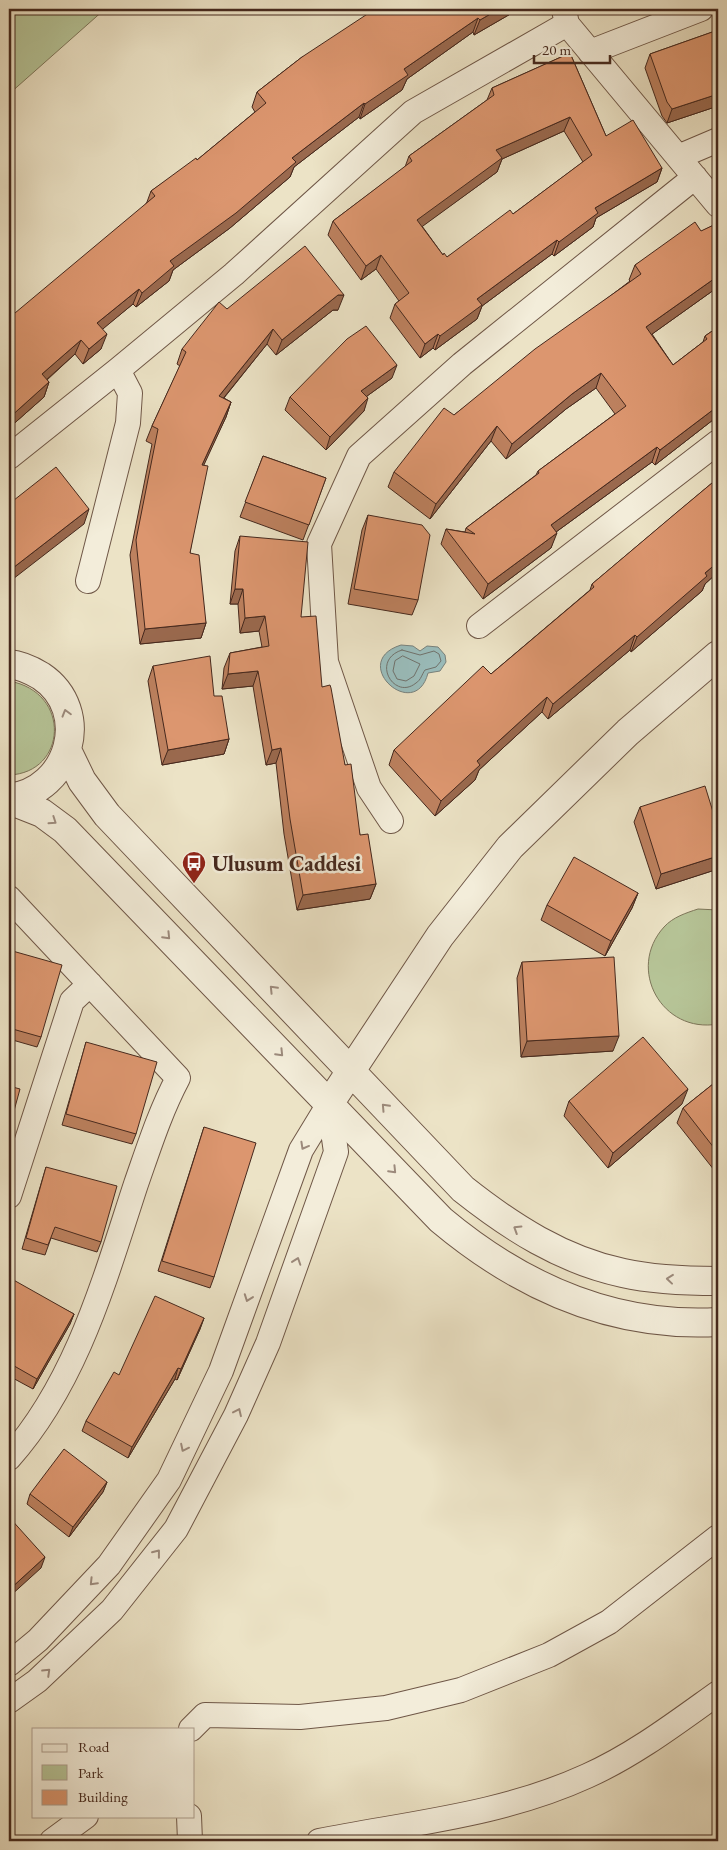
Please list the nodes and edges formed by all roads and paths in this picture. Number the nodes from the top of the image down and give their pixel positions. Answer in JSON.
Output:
{"nodes":[{"id":1,"x":701,"y":9,"type":"edge"},
{"id":2,"x":565,"y":17,"type":"edge"},
{"id":3,"x":590,"y":52,"type":"junction"},
{"id":4,"x":718,"y":140,"type":"edge"},
{"id":5,"x":678,"y":156,"type":"junction"},
{"id":6,"x":695,"y":177,"type":"junction"},
{"id":7,"x":718,"y":205,"type":"edge"},
{"id":8,"x":118,"y":370,"type":"junction"},
{"id":9,"x":718,"y":442,"type":"edge"},
{"id":10,"x":9,"y":457,"type":"edge"},
{"id":11,"x":88,"y":581,"type":"dead end"},
{"id":12,"x":479,"y":626,"type":"dead end"},
{"id":13,"x":718,"y":655,"type":"edge"},
{"id":14,"x":9,"y":664,"type":"edge"},
{"id":15,"x":67,"y":750,"type":"junction"},
{"id":16,"x":9,"y":799,"type":"edge"},
{"id":17,"x":391,"y":821,"type":"dead end"},
{"id":18,"x":9,"y":898,"type":"edge"},
{"id":19,"x":90,"y":984,"type":"junction"},
{"id":20,"x":352,"y":1071,"type":"junction"},
{"id":21,"x":329,"y":1104,"type":"junction"},
{"id":22,"x":9,"y":1196,"type":"edge"},
{"id":23,"x":718,"y":1281,"type":"edge"},
{"id":24,"x":718,"y":1322,"type":"edge"},
{"id":25,"x":9,"y":1458,"type":"edge"},
{"id":26,"x":718,"y":1537,"type":"edge"},
{"id":27,"x":9,"y":1664,"type":"edge"},
{"id":28,"x":718,"y":1693,"type":"edge"},
{"id":29,"x":9,"y":1702,"type":"edge"},
{"id":30,"x":192,"y":1728,"type":"edge"},
{"id":31,"x":83,"y":1818,"type":"edge"},
{"id":32,"x":190,"y":1818,"type":"edge"},
{"id":33,"x":52,"y":1841,"type":"edge"},
{"id":34,"x":190,"y":1841,"type":"edge"},
{"id":35,"x":319,"y":1841,"type":"edge"}],
"edges":[{"from":1,"to":3,"type":"street"},
{"from":2,"to":3,"type":"street"},
{"from":2,"to":8,"type":"street"},
{"from":3,"to":5,"type":"street"},
{"from":4,"to":5,"type":"street"},
{"from":5,"to":6,"type":"street"},
{"from":6,"to":7,"type":"street"},
{"from":6,"to":17,"type":"street"},
{"from":8,"to":10,"type":"street"},
{"from":8,"to":11,"type":"street"},
{"from":9,"to":12,"type":"street"},
{"from":13,"to":20,"type":"street"},
{"from":15,"to":14,"type":"street","one_way":true},
{"from":15,"to":16,"type":"street"},
{"from":20,"to":15,"type":"street","one_way":true},
{"from":16,"to":21,"type":"street","one_way":true},
{"from":18,"to":19,"type":"street"},
{"from":19,"to":22,"type":"street"},
{"from":19,"to":25,"type":"street"},
{"from":20,"to":21,"type":"street"},
{"from":23,"to":20,"type":"street","one_way":true},
{"from":21,"to":24,"type":"street","one_way":true},
{"from":21,"to":27,"type":"street","one_way":true},
{"from":29,"to":21,"type":"street","one_way":true},
{"from":26,"to":30,"type":"street"},
{"from":28,"to":35,"type":"street"},
{"from":31,"to":33,"type":"street"},
{"from":32,"to":34,"type":"street"}]}
